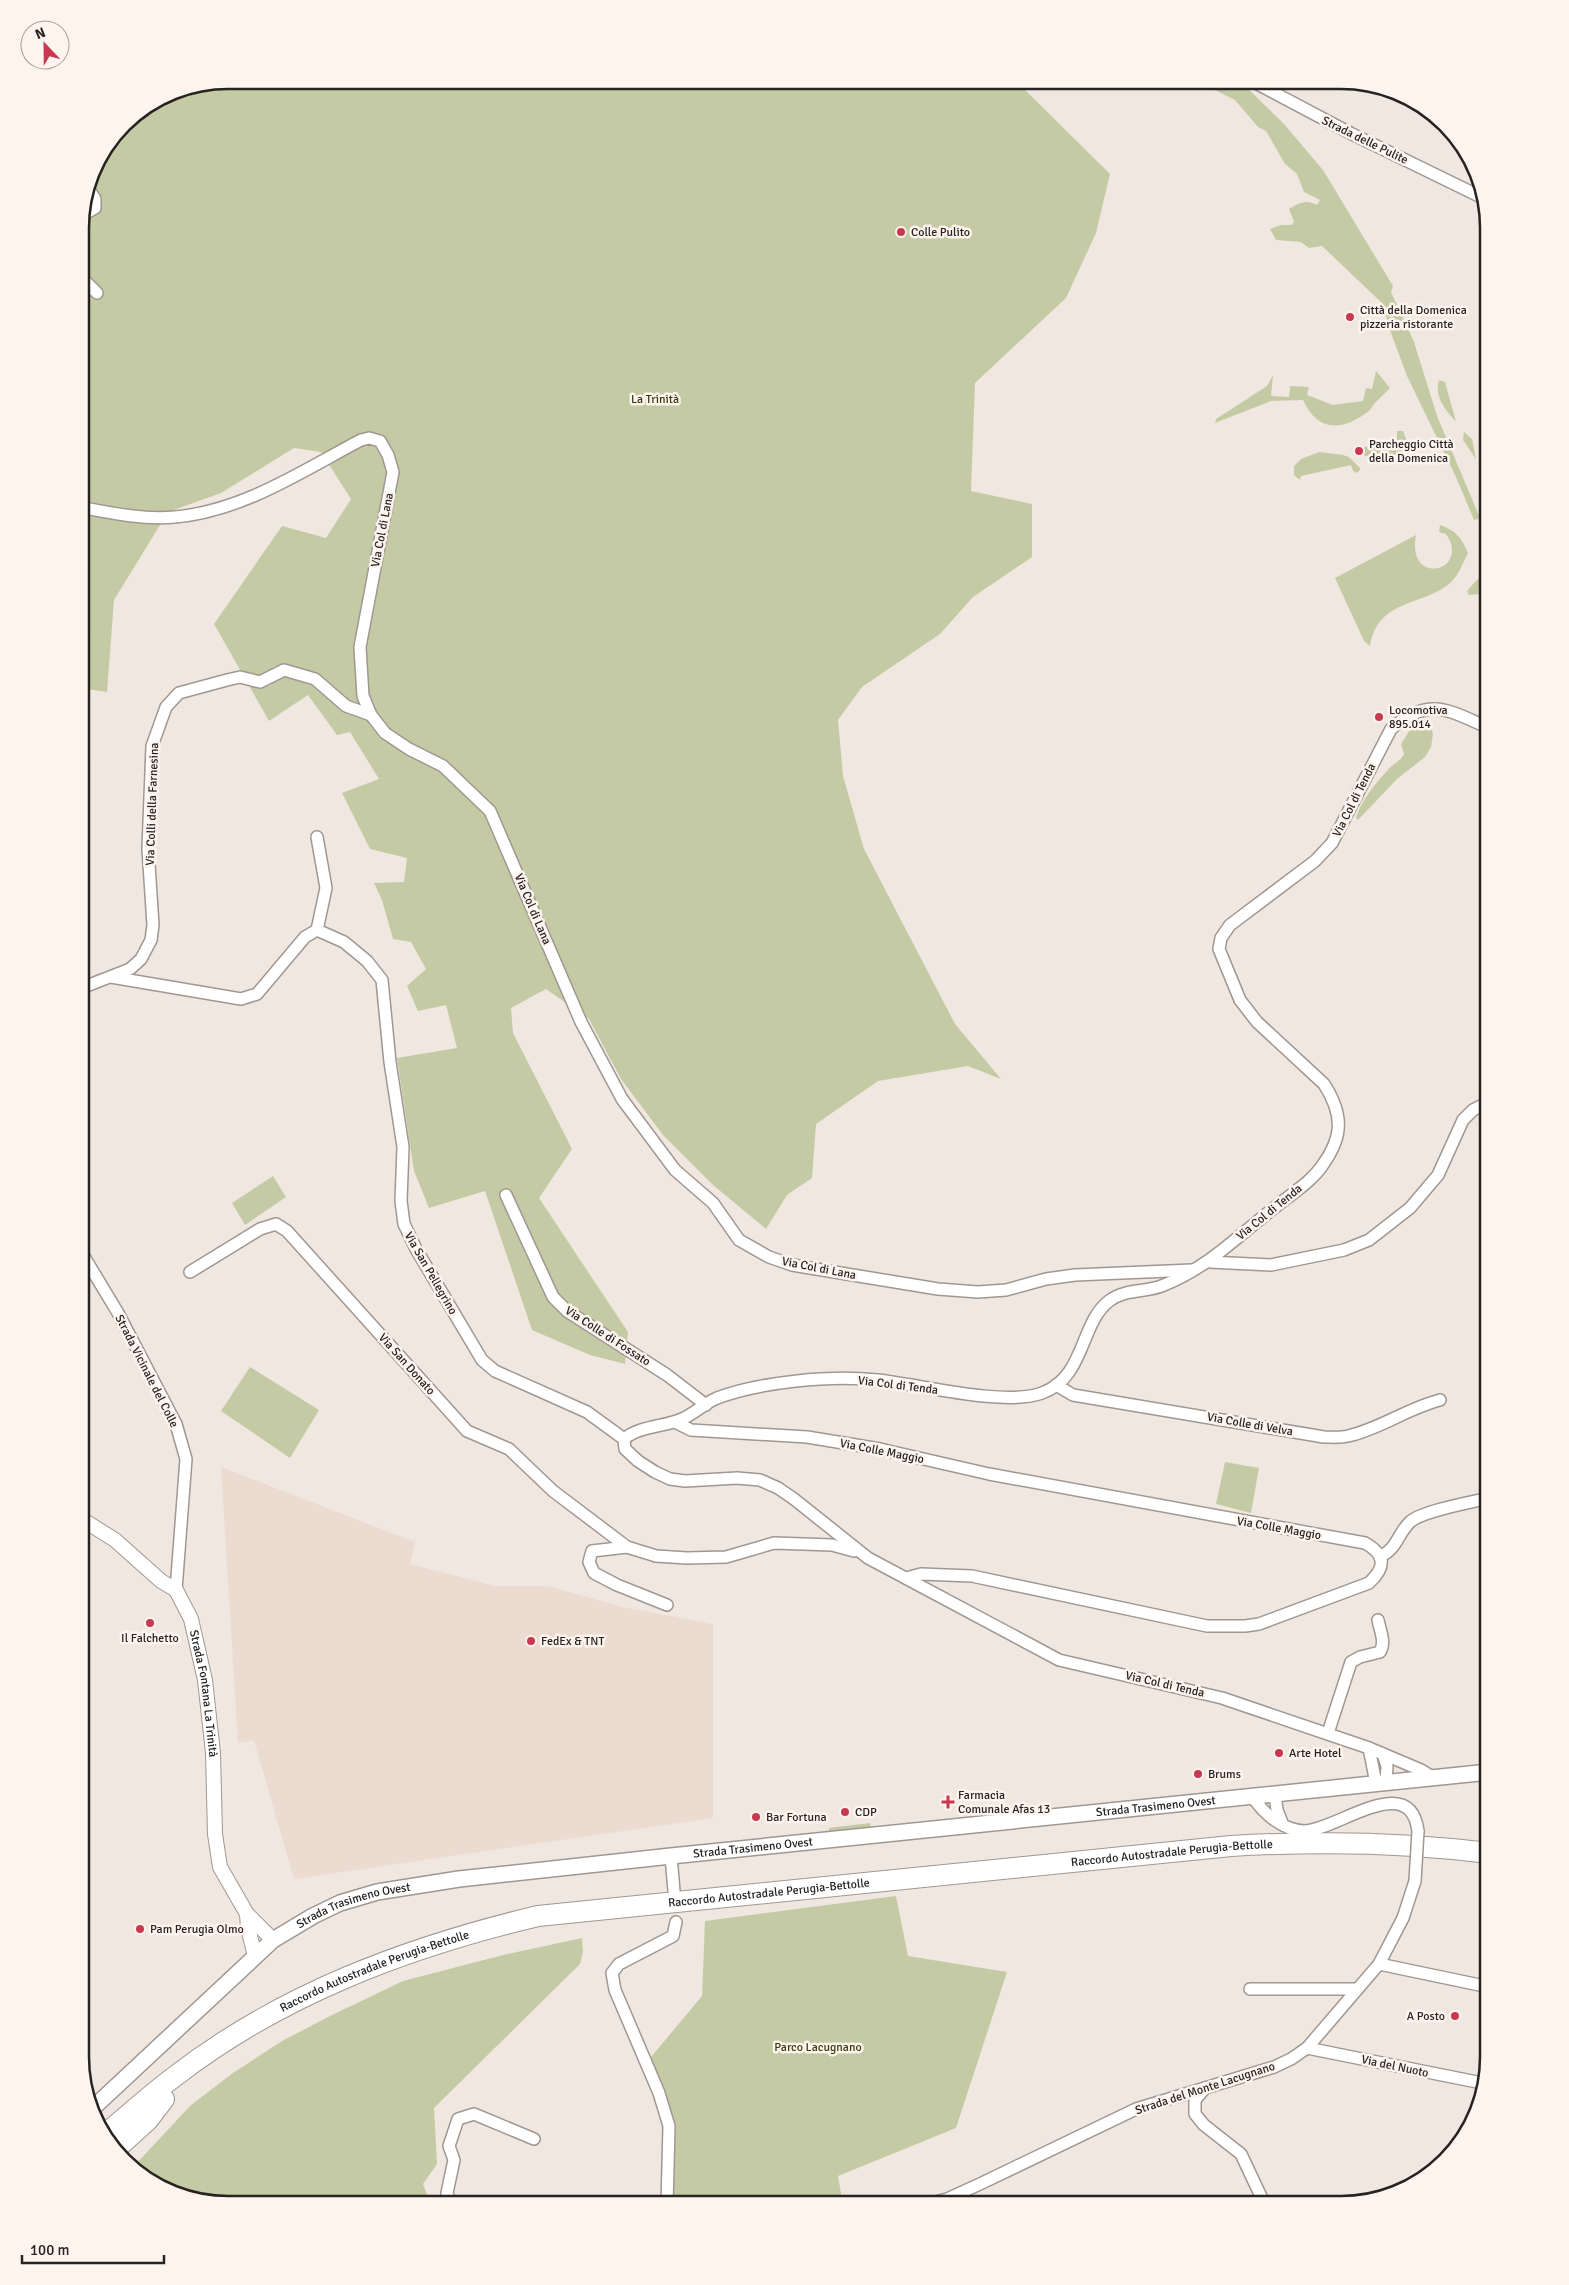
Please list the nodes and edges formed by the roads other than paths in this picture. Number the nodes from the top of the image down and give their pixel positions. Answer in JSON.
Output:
{"nodes":[{"id":1,"x":1267,"y":89,"type":"edge"},
{"id":2,"x":93,"y":194,"type":"edge"},
{"id":3,"x":1476,"y":195,"type":"edge"},
{"id":4,"x":90,"y":211,"type":"edge"},
{"id":5,"x":89,"y":285,"type":"edge"},
{"id":6,"x":97,"y":293,"type":"dead end"},
{"id":7,"x":89,"y":509,"type":"edge"},
{"id":8,"x":371,"y":715,"type":"junction"},
{"id":9,"x":1480,"y":724,"type":"edge"},
{"id":10,"x":316,"y":837,"type":"dead end"},
{"id":11,"x":317,"y":930,"type":"junction"},
{"id":12,"x":111,"y":977,"type":"junction"},
{"id":13,"x":89,"y":985,"type":"edge"},
{"id":14,"x":1480,"y":1106,"type":"edge"},
{"id":15,"x":506,"y":1195,"type":"dead end"},
{"id":16,"x":1210,"y":1262,"type":"junction"},
{"id":17,"x":89,"y":1265,"type":"edge"},
{"id":18,"x":1196,"y":1270,"type":"junction"},
{"id":19,"x":190,"y":1272,"type":"dead end"},
{"id":20,"x":1056,"y":1385,"type":"junction"},
{"id":21,"x":1440,"y":1400,"type":"dead end"},
{"id":22,"x":706,"y":1405,"type":"junction"},
{"id":23,"x":675,"y":1422,"type":"junction"},
{"id":24,"x":624,"y":1439,"type":"junction"},
{"id":25,"x":1480,"y":1500,"type":"edge"},
{"id":26,"x":89,"y":1524,"type":"edge"},
{"id":27,"x":627,"y":1547,"type":"junction"},
{"id":28,"x":858,"y":1552,"type":"junction"},
{"id":29,"x":1381,"y":1556,"type":"junction"},
{"id":30,"x":906,"y":1578,"type":"junction"},
{"id":31,"x":176,"y":1590,"type":"junction"},
{"id":32,"x":667,"y":1604,"type":"dead end"},
{"id":33,"x":1378,"y":1620,"type":"dead end"},
{"id":34,"x":1328,"y":1733,"type":"junction"},
{"id":35,"x":1370,"y":1748,"type":"junction"},
{"id":36,"x":1382,"y":1754,"type":"junction"},
{"id":37,"x":1480,"y":1773,"type":"edge"},
{"id":38,"x":1432,"y":1777,"type":"junction"},
{"id":39,"x":1381,"y":1782,"type":"junction"},
{"id":40,"x":1275,"y":1794,"type":"junction"},
{"id":41,"x":1252,"y":1796,"type":"junction"},
{"id":42,"x":1283,"y":1825,"type":"junction"},
{"id":43,"x":1480,"y":1852,"type":"edge"},
{"id":44,"x":671,"y":1856,"type":"junction"},
{"id":45,"x":1480,"y":1863,"type":"edge"},
{"id":46,"x":674,"y":1891,"type":"dead end"},
{"id":47,"x":247,"y":1914,"type":"junction"},
{"id":48,"x":676,"y":1922,"type":"dead end"},
{"id":49,"x":273,"y":1940,"type":"junction"},
{"id":50,"x":255,"y":1956,"type":"junction"},
{"id":51,"x":1379,"y":1964,"type":"junction"},
{"id":52,"x":1480,"y":1985,"type":"edge"},
{"id":53,"x":1250,"y":1988,"type":"dead end"},
{"id":54,"x":1357,"y":1989,"type":"junction"},
{"id":55,"x":1307,"y":2048,"type":"junction"},
{"id":56,"x":1478,"y":2082,"type":"edge"},
{"id":57,"x":1205,"y":2088,"type":"junction"},
{"id":58,"x":164,"y":2099,"type":"junction"},
{"id":59,"x":97,"y":2105,"type":"edge"},
{"id":60,"x":109,"y":2130,"type":"edge"},
{"id":61,"x":534,"y":2139,"type":"dead end"},
{"id":62,"x":117,"y":2141,"type":"edge"},
{"id":63,"x":121,"y":2145,"type":"edge"},
{"id":64,"x":448,"y":2196,"type":"edge"},
{"id":65,"x":667,"y":2196,"type":"edge"},
{"id":66,"x":954,"y":2196,"type":"edge"},
{"id":67,"x":1259,"y":2196,"type":"edge"}],
"edges":[{"from":1,"to":3,"type":"street","name":"Strada delle Pulite"},
{"from":2,"to":4,"type":"street"},
{"from":5,"to":6,"type":"street"},
{"from":7,"to":8,"type":"street","name":"Via Col di Lana"},
{"from":8,"to":12,"type":"street","name":"Via Colli della Farnesina"},
{"from":8,"to":18,"type":"street","name":"Via Col di Lana"},
{"from":9,"to":16,"type":"street","name":"Via Col di Tenda"},
{"from":10,"to":11,"type":"street"},
{"from":11,"to":12,"type":"street"},
{"from":11,"to":24,"type":"street","name":"Via San Pellegrino"},
{"from":12,"to":13,"type":"street","name":"Via Colli della Farnesina"},
{"from":14,"to":16,"type":"street"},
{"from":15,"to":22,"type":"street","name":"Via Colle di Fossato"},
{"from":16,"to":18,"type":"street","name":"Via Col di Tenda"},
{"from":17,"to":31,"type":"street","name":"Strada Vicinale del Colle"},
{"from":18,"to":20,"type":"street","name":"Via Col di Tenda"},
{"from":19,"to":27,"type":"street","name":"Via San Donato"},
{"from":20,"to":21,"type":"street","name":"Via Colle di Velva"},
{"from":20,"to":22,"type":"street","name":"Via Col di Tenda"},
{"from":22,"to":23,"type":"street","name":"Via Col di Tenda"},
{"from":23,"to":24,"type":"street","name":"Via Col di Tenda"},
{"from":23,"to":29,"type":"street","name":"Via Colle Maggio"},
{"from":24,"to":28,"type":"street","name":"Via Col di Tenda"},
{"from":25,"to":29,"type":"street"},
{"from":26,"to":31,"type":"street","name":"Strada Fontana La Trinità"},
{"from":27,"to":28,"type":"street","name":"Via San Donato"},
{"from":27,"to":32,"type":"street","name":"Via San Donato"},
{"from":28,"to":30,"type":"street","name":"Via Col di Tenda"},
{"from":29,"to":30,"type":"street"},
{"from":30,"to":34,"type":"street","name":"Via Col di Tenda"},
{"from":31,"to":47,"type":"street","name":"Strada Fontana La Trinità"},
{"from":33,"to":34,"type":"street"},
{"from":34,"to":35,"type":"street","name":"Via Col di Tenda"},
{"from":35,"to":36,"type":"street","name":"Via Col di Tenda"},
{"from":35,"to":39,"type":"street"},
{"from":36,"to":38,"type":"street","name":"Via Col di Tenda"},
{"from":36,"to":39,"type":"street"},
{"from":37,"to":38,"type":"main road","name":"Strada Trasimeno Ovest"},
{"from":38,"to":39,"type":"main road","name":"Strada Trasimeno Ovest"},
{"from":39,"to":40,"type":"main road","name":"Strada Trasimeno Ovest"},
{"from":40,"to":41,"type":"main road","name":"Strada Trasimeno Ovest"},
{"from":40,"to":42,"type":"street"},
{"from":41,"to":42,"type":"street","name":"Strada del Monte Lacugnano"},
{"from":41,"to":44,"type":"main road","name":"Strada Trasimeno Ovest"},
{"from":42,"to":51,"type":"street","name":"Strada del Monte Lacugnano","bridge":true},
{"from":43,"to":60,"type":"highway","name":"Raccordo Autostradale Perugia-Bettolle"},
{"from":44,"to":46,"type":"street"},
{"from":44,"to":49,"type":"main road","name":"Strada Trasimeno Ovest"},
{"from":45,"to":58,"type":"highway"},
{"from":47,"to":49,"type":"street"},
{"from":47,"to":50,"type":"street"},
{"from":48,"to":65,"type":"street"},
{"from":49,"to":50,"type":"main road","name":"Strada Trasimeno Ovest"},
{"from":50,"to":59,"type":"main road","name":"Strada Trasimeno Ovest"},
{"from":51,"to":52,"type":"street"},
{"from":51,"to":54,"type":"street","name":"Strada del Monte Lacugnano"},
{"from":53,"to":54,"type":"street"},
{"from":54,"to":55,"type":"street","name":"Strada del Monte Lacugnano"},
{"from":55,"to":56,"type":"street","name":"Via del Nuoto"},
{"from":55,"to":57,"type":"street","name":"Strada del Monte Lacugnano"},
{"from":57,"to":66,"type":"street","name":"Strada del Monte Lacugnano"},
{"from":57,"to":67,"type":"street"},
{"from":58,"to":62,"type":"highway"},
{"from":58,"to":63,"type":"highway"},
{"from":61,"to":64,"type":"street"}]}
